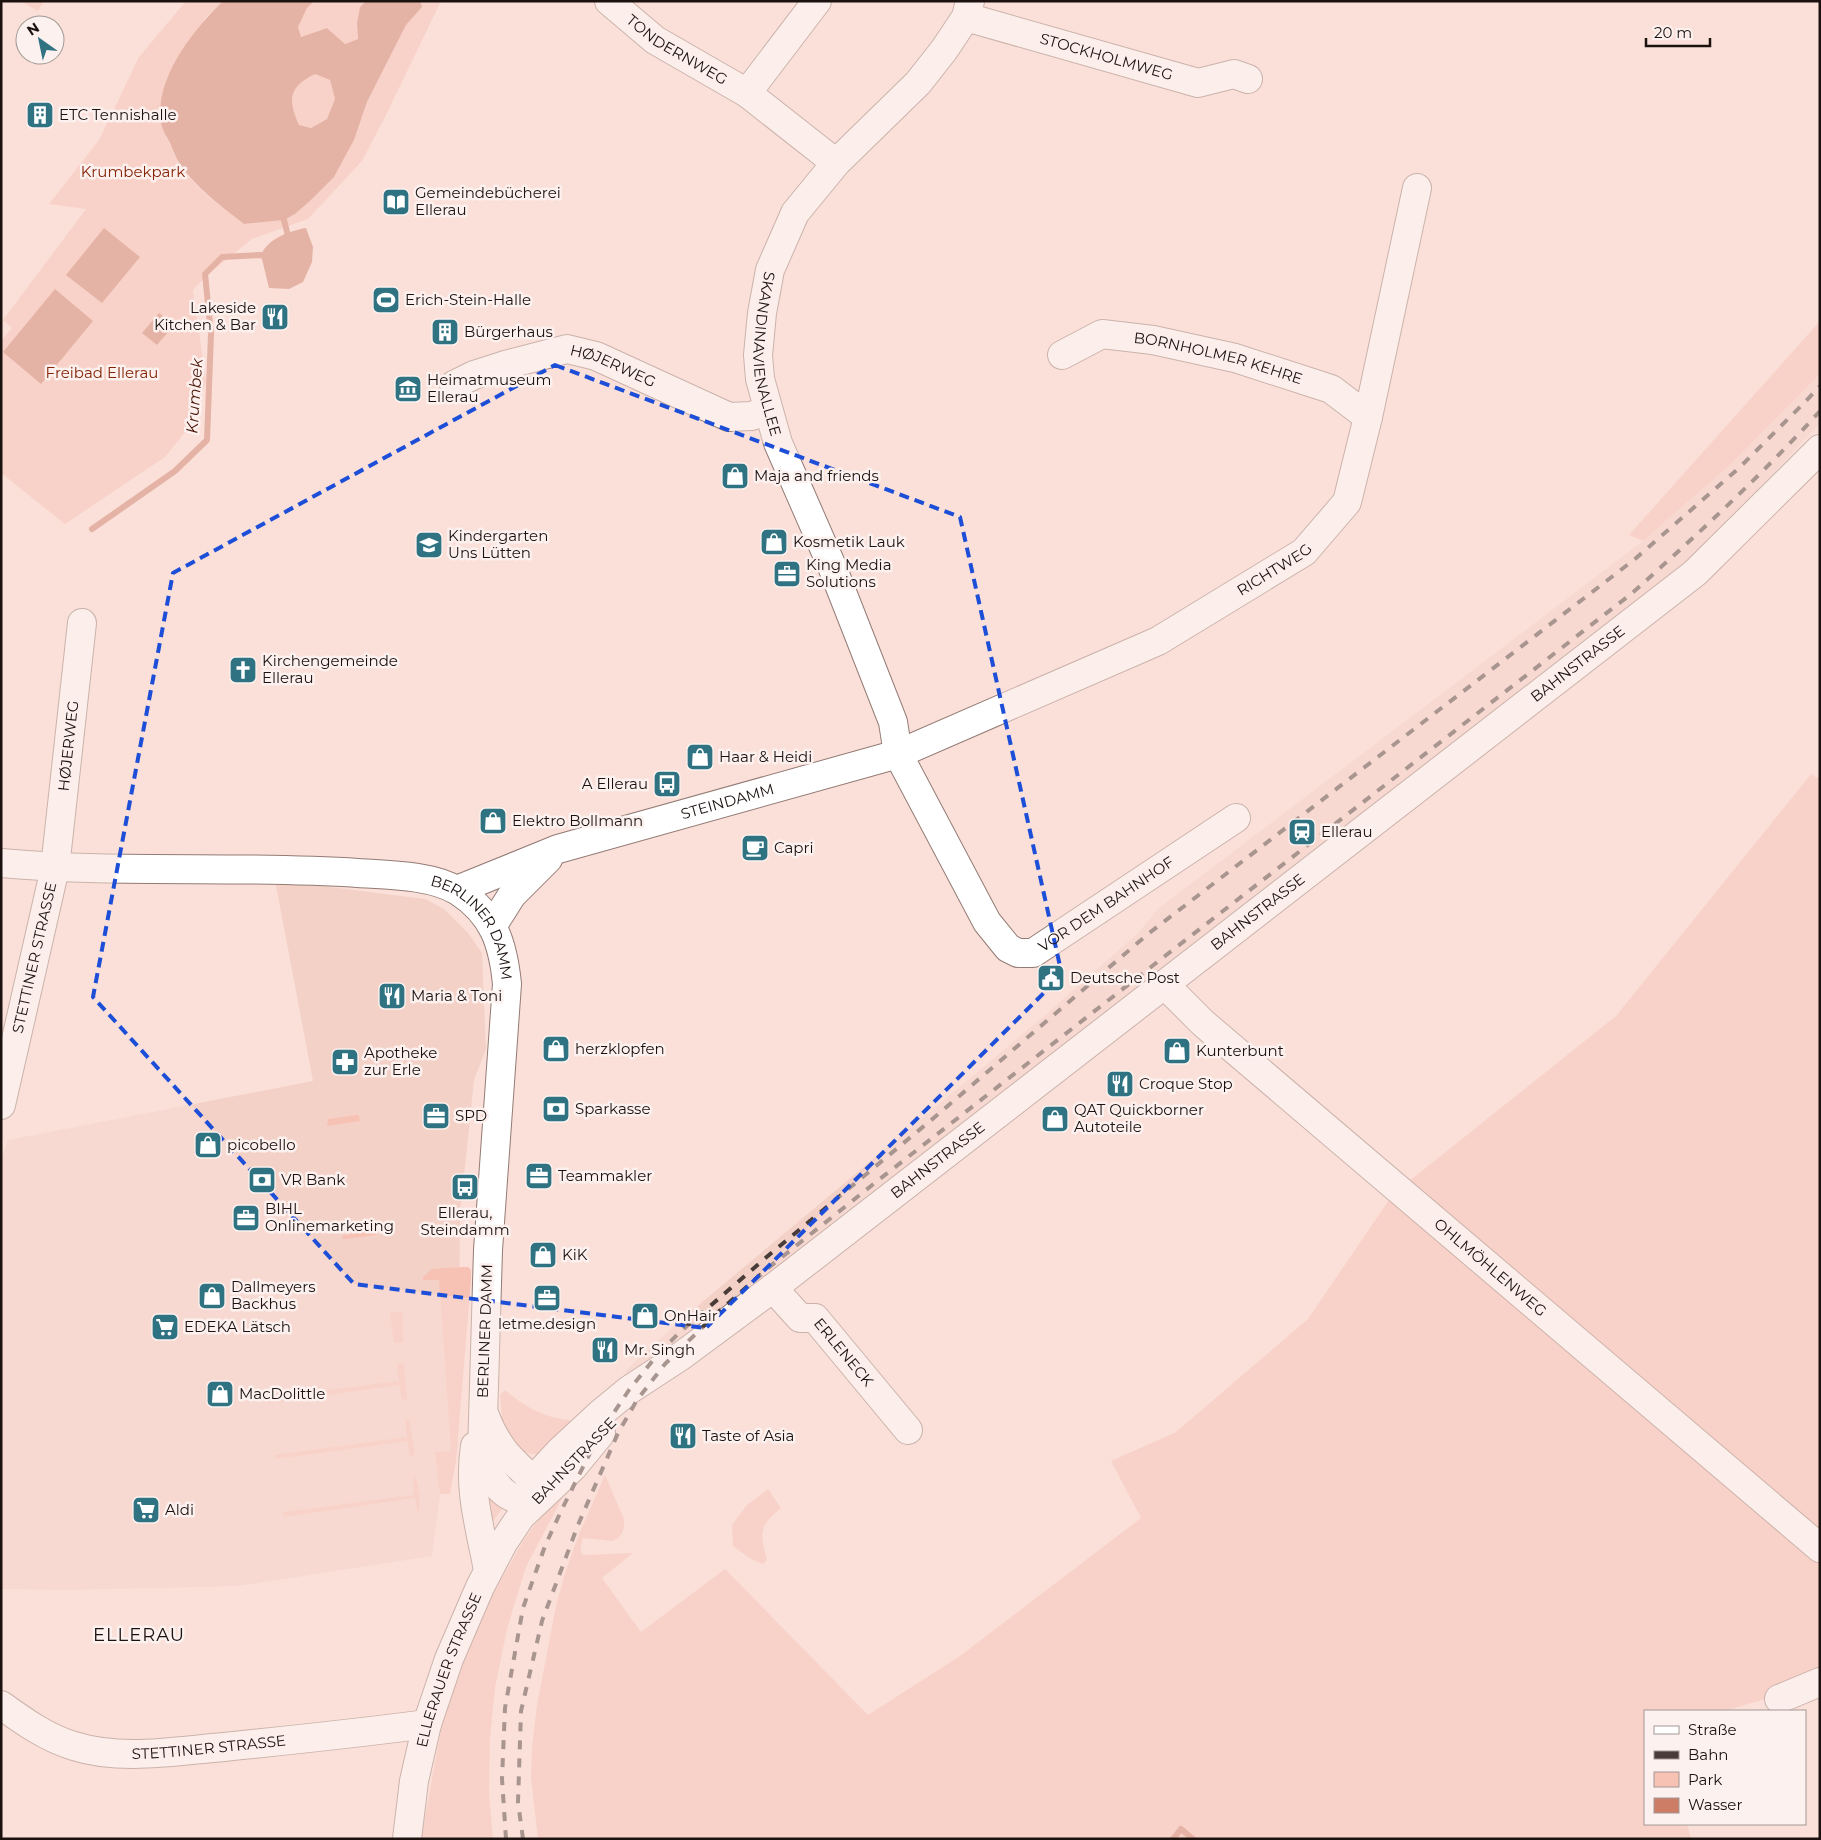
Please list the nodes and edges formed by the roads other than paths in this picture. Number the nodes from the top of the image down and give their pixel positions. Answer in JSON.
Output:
{"nodes":[{"id":1,"x":610,"y":1,"type":"edge"},
{"id":2,"x":817,"y":1,"type":"edge"},
{"id":3,"x":968,"y":9,"type":"edge"},
{"id":4,"x":1248,"y":79,"type":"dead end"},
{"id":5,"x":747,"y":93,"type":"junction"},
{"id":6,"x":836,"y":163,"type":"junction"},
{"id":7,"x":1417,"y":188,"type":"dead end"},
{"id":8,"x":1062,"y":354,"type":"dead end"},
{"id":9,"x":454,"y":385,"type":"dead end"},
{"id":10,"x":768,"y":411,"type":"junction"},
{"id":11,"x":1368,"y":417,"type":"junction"},
{"id":12,"x":1820,"y":449,"type":"edge"},
{"id":13,"x":82,"y":623,"type":"dead end"},
{"id":14,"x":898,"y":754,"type":"junction"},
{"id":15,"x":1236,"y":818,"type":"dead end"},
{"id":16,"x":558,"y":849,"type":"junction"},
{"id":17,"x":1,"y":864,"type":"edge"},
{"id":18,"x":55,"y":868,"type":"junction"},
{"id":19,"x":457,"y":890,"type":"junction"},
{"id":20,"x":493,"y":926,"type":"junction"},
{"id":21,"x":1165,"y":985,"type":"junction"},
{"id":22,"x":1,"y":1105,"type":"edge"},
{"id":23,"x":774,"y":1288,"type":"junction"},
{"id":24,"x":482,"y":1407,"type":"junction"},
{"id":25,"x":908,"y":1430,"type":"dead end"},
{"id":26,"x":531,"y":1497,"type":"junction"},
{"id":27,"x":1820,"y":1548,"type":"edge"},
{"id":28,"x":488,"y":1570,"type":"junction"},
{"id":29,"x":1820,"y":1682,"type":"edge"},
{"id":30,"x":1778,"y":1699,"type":"dead end"},
{"id":31,"x":1,"y":1705,"type":"edge"},
{"id":32,"x":427,"y":1724,"type":"junction"},
{"id":33,"x":407,"y":1839,"type":"edge"}],
"edges":[{"from":1,"to":5,"type":"street","name":"TONDERNWEG"},
{"from":2,"to":5,"type":"street"},
{"from":3,"to":4,"type":"street","name":"STOCKHOLMWEG"},
{"from":3,"to":6,"type":"street","name":"SKANDINAVIENALLEE"},
{"from":5,"to":6,"type":"street","name":"TONDERNWEG"},
{"from":6,"to":10,"type":"street","name":"SKANDINAVIENALLEE"},
{"from":7,"to":11,"type":"street","name":"RICHTWEG"},
{"from":8,"to":11,"type":"street","name":"BORNHOLMER KEHRE"},
{"from":9,"to":10,"type":"street","name":"HØJERWEG"},
{"from":10,"to":14,"type":"street","name":"SKANDINAVIENALLEE"},
{"from":11,"to":14,"type":"street","name":"RICHTWEG"},
{"from":12,"to":21,"type":"street","name":"BAHNSTRASSE"},
{"from":13,"to":18,"type":"street","name":"HØJERWEG"},
{"from":14,"to":15,"type":"street","name":"VOR DEM BAHNHOF"},
{"from":14,"to":16,"type":"street","name":"STEINDAMM"},
{"from":16,"to":19,"type":"street","name":"STEINDAMM"},
{"from":16,"to":20,"type":"street","name":"STEINDAMM"},
{"from":17,"to":18,"type":"street","name":"BERLINER DAMM"},
{"from":18,"to":19,"type":"street","name":"BERLINER DAMM"},
{"from":18,"to":22,"type":"street","name":"STETTINER STRASSE"},
{"from":19,"to":20,"type":"street","name":"BERLINER DAMM"},
{"from":20,"to":24,"type":"street","name":"BERLINER DAMM"},
{"from":21,"to":23,"type":"street","name":"BAHNSTRASSE"},
{"from":21,"to":27,"type":"street","name":"OHLMÖHLENWEG"},
{"from":23,"to":25,"type":"street","name":"ERLENECK"},
{"from":23,"to":26,"type":"street","name":"BAHNSTRASSE"},
{"from":24,"to":26,"type":"street","name":"BERLINER DAMM"},
{"from":24,"to":28,"type":"street"},
{"from":26,"to":28,"type":"street","name":"ELLERAUER STRASSE"},
{"from":28,"to":32,"type":"street","name":"ELLERAUER STRASSE"},
{"from":29,"to":30,"type":"street"},
{"from":31,"to":32,"type":"street","name":"STETTINER STRASSE"},
{"from":32,"to":33,"type":"street","name":"ELLERAUER STRASSE"}]}
